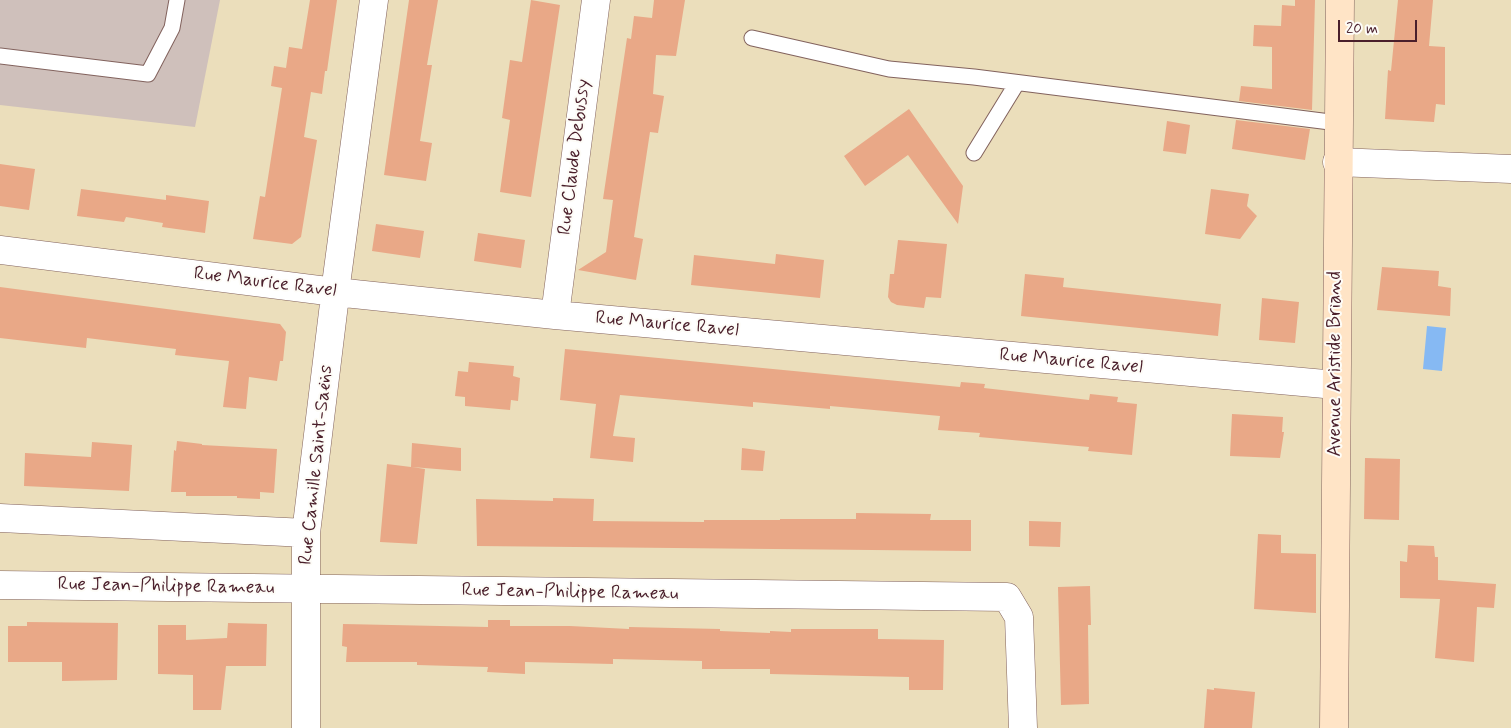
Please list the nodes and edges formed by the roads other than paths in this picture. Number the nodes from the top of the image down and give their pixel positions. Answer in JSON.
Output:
{"nodes":[{"id":1,"x":177,"y":0,"type":"edge"},
{"id":2,"x":374,"y":0,"type":"edge"},
{"id":3,"x":596,"y":0,"type":"edge"},
{"id":4,"x":1340,"y":0,"type":"edge"},
{"id":5,"x":752,"y":38,"type":"dead end"},
{"id":6,"x":0,"y":56,"type":"edge"},
{"id":7,"x":1017,"y":83,"type":"junction"},
{"id":8,"x":1338,"y":123,"type":"junction"},
{"id":9,"x":974,"y":153,"type":"dead end"},
{"id":10,"x":1338,"y":162,"type":"junction"},
{"id":11,"x":1511,"y":169,"type":"edge"},
{"id":12,"x":0,"y":250,"type":"edge"},
{"id":13,"x":335,"y":292,"type":"junction"},
{"id":14,"x":555,"y":315,"type":"junction"},
{"id":15,"x":1336,"y":385,"type":"junction"},
{"id":16,"x":0,"y":518,"type":"edge"},
{"id":17,"x":306,"y":533,"type":"junction"},
{"id":18,"x":0,"y":586,"type":"edge"},
{"id":19,"x":306,"y":588,"type":"junction"},
{"id":20,"x":306,"y":728,"type":"edge"},
{"id":21,"x":1023,"y":728,"type":"edge"},
{"id":22,"x":1334,"y":728,"type":"edge"}],
"edges":[{"from":1,"to":6,"type":"lane"},
{"from":2,"to":13,"type":"street"},
{"from":3,"to":14,"type":"street","name":"Rue Claude Debussy"},
{"from":4,"to":8,"type":"main road","name":"Avenue Aristide Briand"},
{"from":5,"to":7,"type":"lane"},
{"from":7,"to":8,"type":"lane"},
{"from":7,"to":9,"type":"lane"},
{"from":8,"to":10,"type":"main road","name":"Avenue Aristide Briand"},
{"from":10,"to":11,"type":"street"},
{"from":10,"to":15,"type":"main road","name":"Avenue Aristide Briand"},
{"from":12,"to":13,"type":"street","name":"Rue Maurice Ravel"},
{"from":13,"to":14,"type":"street","name":"Rue Maurice Ravel"},
{"from":13,"to":17,"type":"street","name":"Rue Camille Saint-Saëns"},
{"from":14,"to":15,"type":"street","name":"Rue Maurice Ravel"},
{"from":15,"to":22,"type":"main road","name":"Avenue Aristide Briand"},
{"from":16,"to":17,"type":"street"},
{"from":17,"to":19,"type":"street","name":"Rue Camille Saint-Saëns"},
{"from":18,"to":19,"type":"street","name":"Rue Jean-Philippe Rameau"},
{"from":19,"to":20,"type":"street","name":"Rue Camille Saint-Saëns"},
{"from":19,"to":21,"type":"street","name":"Rue Jean-Philippe Rameau"}]}
